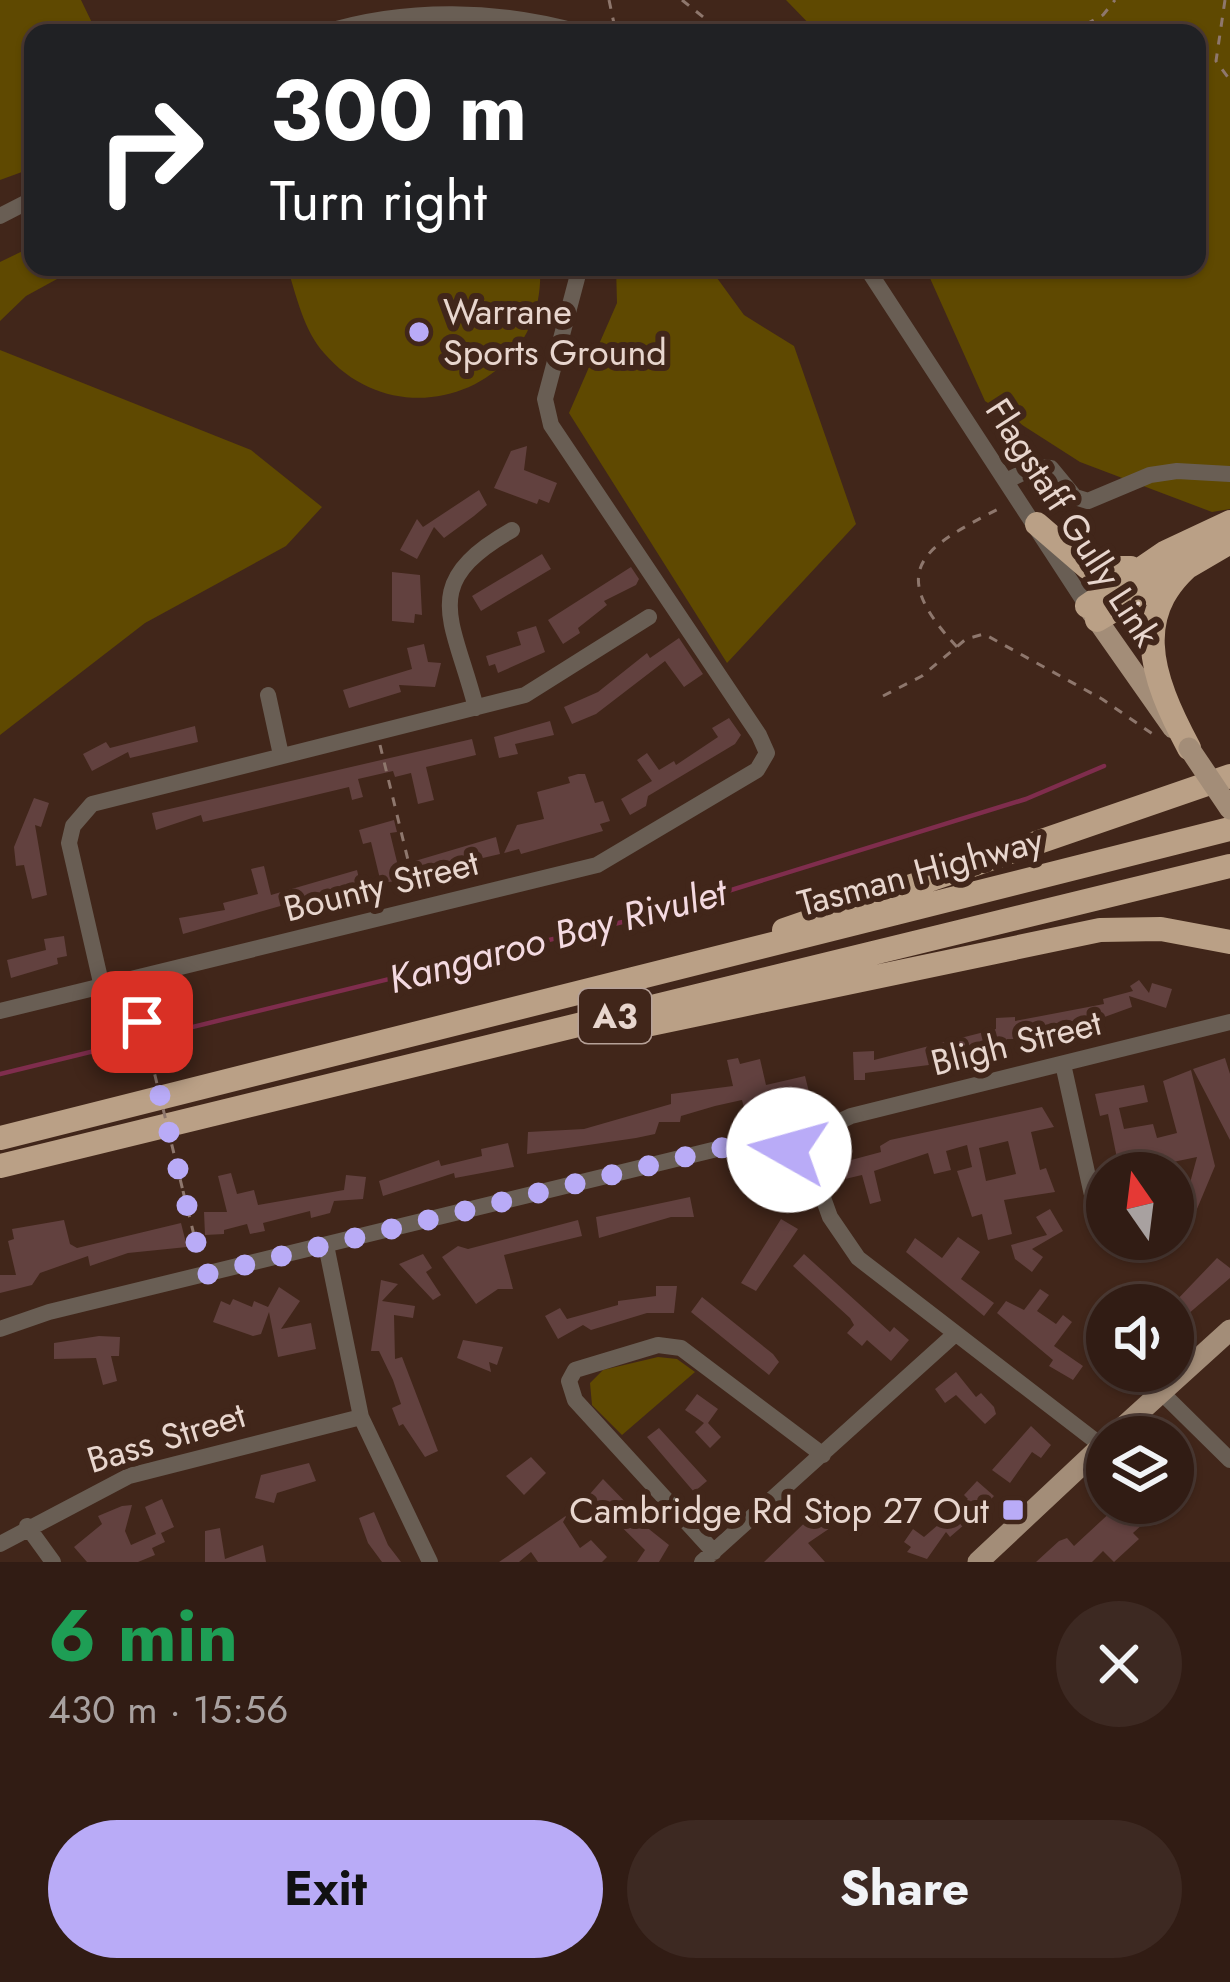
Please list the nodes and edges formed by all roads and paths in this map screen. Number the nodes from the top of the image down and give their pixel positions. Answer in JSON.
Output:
{"nodes":[{"id":1,"x":682,"y":0,"type":"edge"},
{"id":2,"x":1114,"y":0,"type":"edge"},
{"id":3,"x":1225,"y":0,"type":"edge"},
{"id":4,"x":362,"y":24,"type":"edge"},
{"id":5,"x":528,"y":24,"type":"edge"},
{"id":6,"x":712,"y":24,"type":"edge"},
{"id":7,"x":1086,"y":24,"type":"edge"},
{"id":8,"x":1230,"y":80,"type":"edge"},
{"id":9,"x":578,"y":276,"type":"edge"},
{"id":10,"x":872,"y":276,"type":"edge"},
{"id":11,"x":1230,"y":474,"type":"edge"},
{"id":12,"x":1008,"y":480,"type":"junction"},
{"id":13,"x":1019,"y":498,"type":"junction"},
{"id":14,"x":1230,"y":522,"type":"edge"},
{"id":15,"x":1037,"y":524,"type":"junction"},
{"id":16,"x":512,"y":530,"type":"dead end"},
{"id":17,"x":1230,"y":542,"type":"edge"},
{"id":18,"x":1166,"y":552,"type":"junction"},
{"id":19,"x":1204,"y":553,"type":"junction"},
{"id":20,"x":1092,"y":613,"type":"junction"},
{"id":21,"x":649,"y":617,"type":"dead end"},
{"id":22,"x":957,"y":647,"type":"junction"},
{"id":23,"x":268,"y":695,"type":"dead end"},
{"id":24,"x":883,"y":696,"type":"dead end"},
{"id":25,"x":476,"y":708,"type":"junction"},
{"id":26,"x":377,"y":732,"type":"junction"},
{"id":27,"x":1189,"y":748,"type":"junction"},
{"id":28,"x":281,"y":755,"type":"junction"},
{"id":29,"x":1230,"y":776,"type":"edge"},
{"id":30,"x":1230,"y":809,"type":"edge"},
{"id":31,"x":1230,"y":829,"type":"edge"},
{"id":32,"x":1230,"y":866,"type":"edge"},
{"id":33,"x":420,"y":910,"type":"junction"},
{"id":34,"x":1230,"y":942,"type":"edge"},
{"id":35,"x":109,"y":986,"type":"junction"},
{"id":36,"x":595,"y":993,"type":"junction"},
{"id":37,"x":0,"y":1011,"type":"edge"},
{"id":38,"x":1230,"y":1022,"type":"edge"},
{"id":39,"x":1063,"y":1064,"type":"junction"},
{"id":40,"x":244,"y":1106,"type":"junction"},
{"id":41,"x":819,"y":1131,"type":"junction"},
{"id":42,"x":0,"y":1138,"type":"edge"},
{"id":43,"x":788,"y":1138,"type":"junction"},
{"id":44,"x":809,"y":1159,"type":"junction"},
{"id":45,"x":0,"y":1166,"type":"edge"},
{"id":46,"x":1086,"y":1168,"type":"edge"},
{"id":47,"x":326,"y":1244,"type":"junction"},
{"id":48,"x":204,"y":1275,"type":"junction"},
{"id":49,"x":0,"y":1329,"type":"edge"},
{"id":50,"x":1230,"y":1330,"type":"edge"},
{"id":51,"x":955,"y":1334,"type":"junction"},
{"id":52,"x":1194,"y":1362,"type":"edge"},
{"id":53,"x":548,"y":1377,"type":"dead end"},
{"id":54,"x":568,"y":1381,"type":"junction"},
{"id":55,"x":1161,"y":1392,"type":"joint"},
{"id":56,"x":1135,"y":1416,"type":"edge"},
{"id":57,"x":361,"y":1417,"type":"junction"},
{"id":58,"x":1086,"y":1426,"type":"edge"},
{"id":59,"x":823,"y":1456,"type":"junction"},
{"id":60,"x":1230,"y":1460,"type":"edge"},
{"id":61,"x":1086,"y":1461,"type":"edge"},
{"id":62,"x":27,"y":1526,"type":"junction"},
{"id":63,"x":0,"y":1544,"type":"edge"},
{"id":64,"x":708,"y":1557,"type":"edge"},
{"id":65,"x":53,"y":1562,"type":"edge"},
{"id":66,"x":430,"y":1562,"type":"edge"},
{"id":67,"x":978,"y":1562,"type":"edge"}],
"edges":[{"from":1,"to":6,"type":"path"},
{"from":2,"to":7,"type":"path"},
{"from":3,"to":8,"type":"path"},
{"from":4,"to":5,"type":"street"},
{"from":9,"to":33,"type":"street","name":"Bounty Street"},
{"from":10,"to":12,"type":"street","name":"Flagstaff Gully Link"},
{"from":11,"to":12,"type":"street"},
{"from":12,"to":13,"type":"street","name":"Flagstaff Gully Link"},
{"from":13,"to":15,"type":"street","name":"Flagstaff Gully Link"},
{"from":13,"to":22,"type":"path"},
{"from":14,"to":18,"type":"highway"},
{"from":15,"to":18,"type":"highway"},
{"from":15,"to":20,"type":"street","name":"Flagstaff Gully Link"},
{"from":16,"to":25,"type":"street"},
{"from":17,"to":19,"type":"highway"},
{"from":18,"to":20,"type":"highway"},
{"from":19,"to":20,"type":"highway"},
{"from":19,"to":27,"type":"highway"},
{"from":20,"to":27,"type":"main road","name":"Flagstaff Gully Link"},
{"from":21,"to":25,"type":"street"},
{"from":22,"to":24,"type":"path"},
{"from":22,"to":27,"type":"path"},
{"from":23,"to":28,"type":"street"},
{"from":25,"to":26,"type":"street"},
{"from":26,"to":28,"type":"street"},
{"from":26,"to":33,"type":"path"},
{"from":27,"to":30,"type":"main road","name":"Flagstaff Gully Link","bridge":true},
{"from":28,"to":35,"type":"street"},
{"from":29,"to":36,"type":"highway"},
{"from":31,"to":36,"type":"highway","name":"Tasman Highway","number":"A3"},
{"from":32,"to":40,"type":"highway","name":"Tasman Highway","number":"A3"},
{"from":33,"to":35,"type":"street","name":"Bounty Street"},
{"from":34,"to":40,"type":"highway"},
{"from":35,"to":37,"type":"street","name":"Bounty Street"},
{"from":35,"to":48,"type":"path","bridge":true},
{"from":36,"to":42,"type":"highway","name":"Tasman Highway","number":"A3"},
{"from":38,"to":39,"type":"street","name":"Bligh Street"},
{"from":39,"to":41,"type":"street","name":"Bligh Street"},
{"from":39,"to":46,"type":"street"},
{"from":40,"to":45,"type":"highway","name":"Tasman Highway","number":"A3"},
{"from":41,"to":43,"type":"street"},
{"from":41,"to":44,"type":"street"},
{"from":43,"to":44,"type":"street"},
{"from":43,"to":47,"type":"street"},
{"from":44,"to":51,"type":"street"},
{"from":47,"to":48,"type":"street"},
{"from":47,"to":57,"type":"street"},
{"from":48,"to":49,"type":"street"},
{"from":50,"to":52,"type":"main road"},
{"from":51,"to":58,"type":"street"},
{"from":51,"to":59,"type":"street"},
{"from":53,"to":54,"type":"street"},
{"from":54,"to":59,"type":"street"},
{"from":54,"to":64,"type":"street"},
{"from":55,"to":56,"type":"main road"},
{"from":55,"to":60,"type":"street"},
{"from":57,"to":62,"type":"street","name":"Bass Street"},
{"from":57,"to":66,"type":"street"},
{"from":59,"to":64,"type":"street"},
{"from":61,"to":67,"type":"main road"},
{"from":62,"to":63,"type":"street","name":"Bass Street"},
{"from":62,"to":65,"type":"street"}]}
